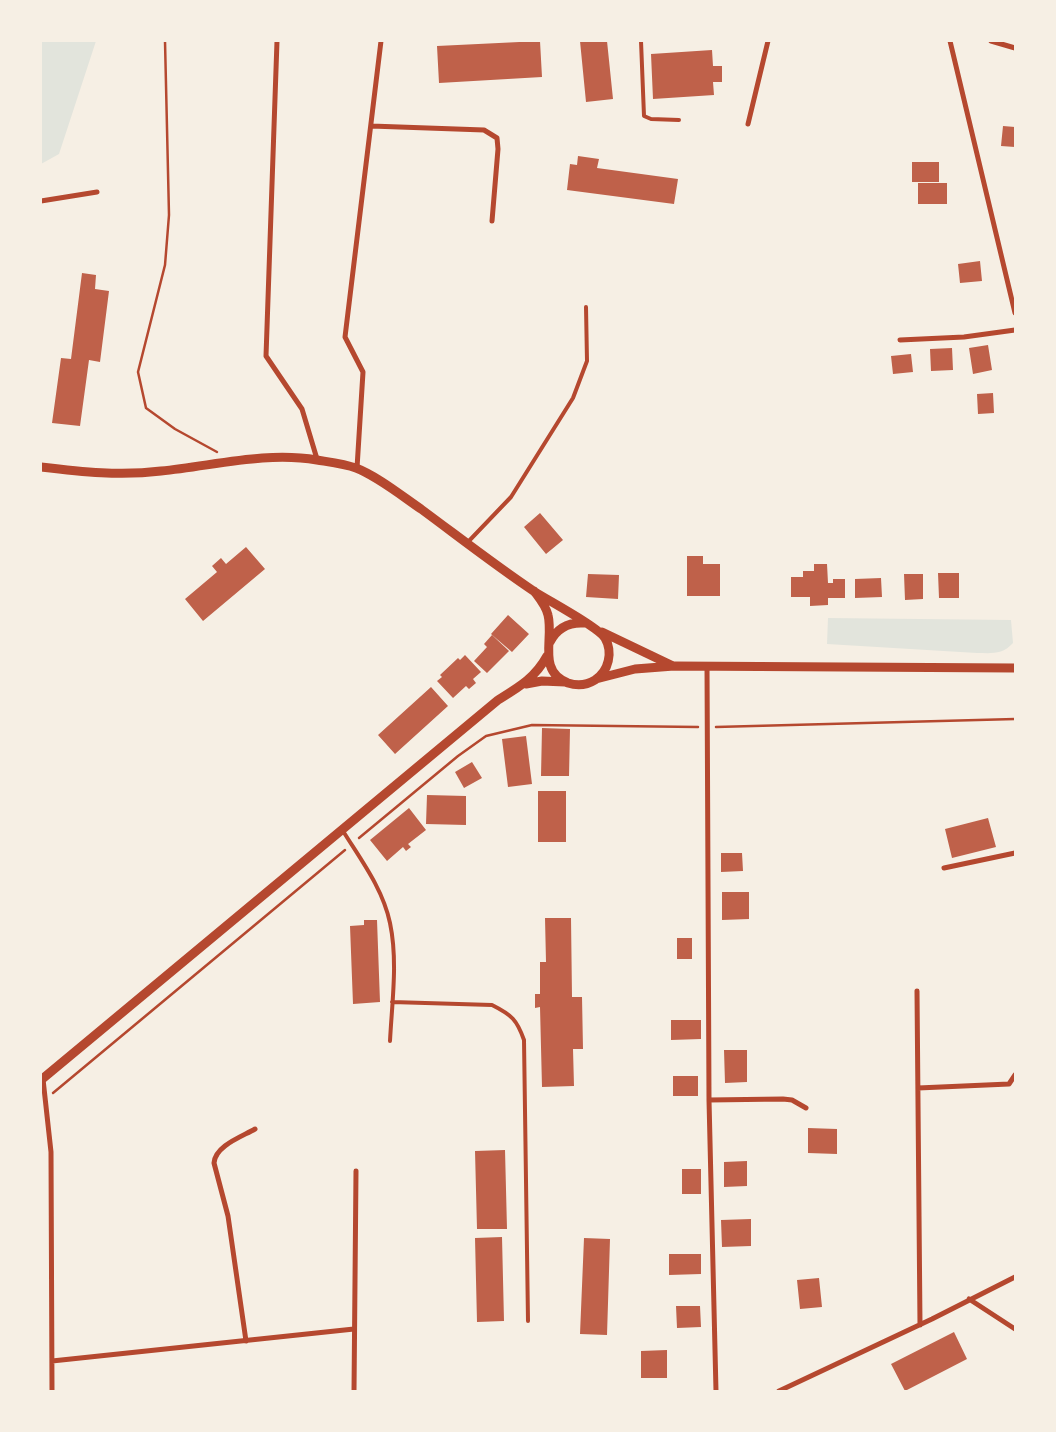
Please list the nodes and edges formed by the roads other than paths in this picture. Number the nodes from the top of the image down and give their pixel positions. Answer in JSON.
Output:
{"nodes":[{"id":1,"x":277,"y":41,"type":"edge"},
{"id":2,"x":381,"y":41,"type":"edge"},
{"id":3,"x":641,"y":41,"type":"edge"},
{"id":4,"x":768,"y":41,"type":"edge"},
{"id":5,"x":950,"y":41,"type":"edge"},
{"id":6,"x":991,"y":41,"type":"edge"},
{"id":7,"x":1015,"y":48,"type":"edge"},
{"id":8,"x":679,"y":120,"type":"dead end"},
{"id":9,"x":748,"y":124,"type":"dead end"},
{"id":10,"x":371,"y":126,"type":"junction"},
{"id":11,"x":97,"y":192,"type":"dead end"},
{"id":12,"x":41,"y":201,"type":"edge"},
{"id":13,"x":492,"y":221,"type":"dead end"},
{"id":14,"x":586,"y":307,"type":"dead end"},
{"id":15,"x":1015,"y":313,"type":"edge"},
{"id":16,"x":1015,"y":330,"type":"edge"},
{"id":17,"x":900,"y":340,"type":"dead end"},
{"id":18,"x":317,"y":460,"type":"junction"},
{"id":19,"x":41,"y":467,"type":"edge"},
{"id":20,"x":357,"y":468,"type":"junction"},
{"id":21,"x":467,"y":543,"type":"junction"},
{"id":22,"x":534,"y":591,"type":"junction"},
{"id":23,"x":584,"y":623,"type":"junction"},
{"id":24,"x":599,"y":630,"type":"junction"},
{"id":25,"x":548,"y":652,"type":"junction"},
{"id":26,"x":674,"y":666,"type":"junction"},
{"id":27,"x":707,"y":666,"type":"junction"},
{"id":28,"x":1015,"y":668,"type":"edge"},
{"id":29,"x":596,"y":679,"type":"junction"},
{"id":30,"x":565,"y":682,"type":"junction"},
{"id":31,"x":525,"y":684,"type":"junction"},
{"id":32,"x":343,"y":830,"type":"junction"},
{"id":33,"x":1015,"y":853,"type":"edge"},
{"id":34,"x":944,"y":868,"type":"dead end"},
{"id":35,"x":917,"y":991,"type":"dead end"},
{"id":36,"x":392,"y":1002,"type":"junction"},
{"id":37,"x":390,"y":1041,"type":"dead end"},
{"id":38,"x":1015,"y":1075,"type":"edge"},
{"id":39,"x":42,"y":1080,"type":"edge"},
{"id":40,"x":918,"y":1088,"type":"junction"},
{"id":41,"x":709,"y":1100,"type":"junction"},
{"id":42,"x":806,"y":1108,"type":"dead end"},
{"id":43,"x":255,"y":1129,"type":"dead end"},
{"id":44,"x":356,"y":1171,"type":"dead end"},
{"id":45,"x":1015,"y":1277,"type":"edge"},
{"id":46,"x":969,"y":1299,"type":"junction"},
{"id":47,"x":528,"y":1321,"type":"dead end"},
{"id":48,"x":920,"y":1325,"type":"junction"},
{"id":49,"x":354,"y":1329,"type":"junction"},
{"id":50,"x":1015,"y":1329,"type":"edge"},
{"id":51,"x":246,"y":1341,"type":"junction"},
{"id":52,"x":52,"y":1361,"type":"junction"},
{"id":53,"x":52,"y":1391,"type":"edge"},
{"id":54,"x":354,"y":1391,"type":"edge"},
{"id":55,"x":716,"y":1391,"type":"edge"},
{"id":56,"x":779,"y":1391,"type":"edge"}],
"edges":[{"from":1,"to":18,"type":"street"},
{"from":2,"to":10,"type":"street"},
{"from":3,"to":8,"type":"lane"},
{"from":4,"to":9,"type":"street"},
{"from":5,"to":15,"type":"street"},
{"from":6,"to":7,"type":"street"},
{"from":10,"to":13,"type":"street"},
{"from":10,"to":20,"type":"street"},
{"from":11,"to":12,"type":"street"},
{"from":14,"to":21,"type":"lane"},
{"from":16,"to":17,"type":"street"},
{"from":18,"to":19,"type":"street"},
{"from":18,"to":20,"type":"street"},
{"from":20,"to":21,"type":"street"},
{"from":21,"to":22,"type":"street"},
{"from":22,"to":23,"type":"street"},
{"from":22,"to":25,"type":"street"},
{"from":23,"to":24,"type":"street"},
{"from":23,"to":25,"type":"street"},
{"from":24,"to":26,"type":"street"},
{"from":24,"to":29,"type":"street"},
{"from":25,"to":30,"type":"street"},
{"from":25,"to":31,"type":"street"},
{"from":26,"to":27,"type":"street"},
{"from":26,"to":29,"type":"street"},
{"from":27,"to":28,"type":"street"},
{"from":27,"to":41,"type":"street"},
{"from":29,"to":30,"type":"street"},
{"from":30,"to":31,"type":"street"},
{"from":31,"to":32,"type":"street"},
{"from":32,"to":36,"type":"lane"},
{"from":32,"to":39,"type":"street"},
{"from":33,"to":34,"type":"street"},
{"from":35,"to":40,"type":"street"},
{"from":36,"to":37,"type":"lane"},
{"from":36,"to":47,"type":"lane"},
{"from":38,"to":40,"type":"street"},
{"from":39,"to":52,"type":"street"},
{"from":40,"to":48,"type":"street"},
{"from":41,"to":42,"type":"street"},
{"from":41,"to":55,"type":"street"},
{"from":43,"to":51,"type":"street"},
{"from":44,"to":49,"type":"street"},
{"from":45,"to":46,"type":"street"},
{"from":46,"to":48,"type":"street"},
{"from":46,"to":50,"type":"street"},
{"from":48,"to":56,"type":"street"},
{"from":49,"to":51,"type":"street"},
{"from":49,"to":54,"type":"street"},
{"from":51,"to":52,"type":"street"},
{"from":52,"to":53,"type":"street"}]}
